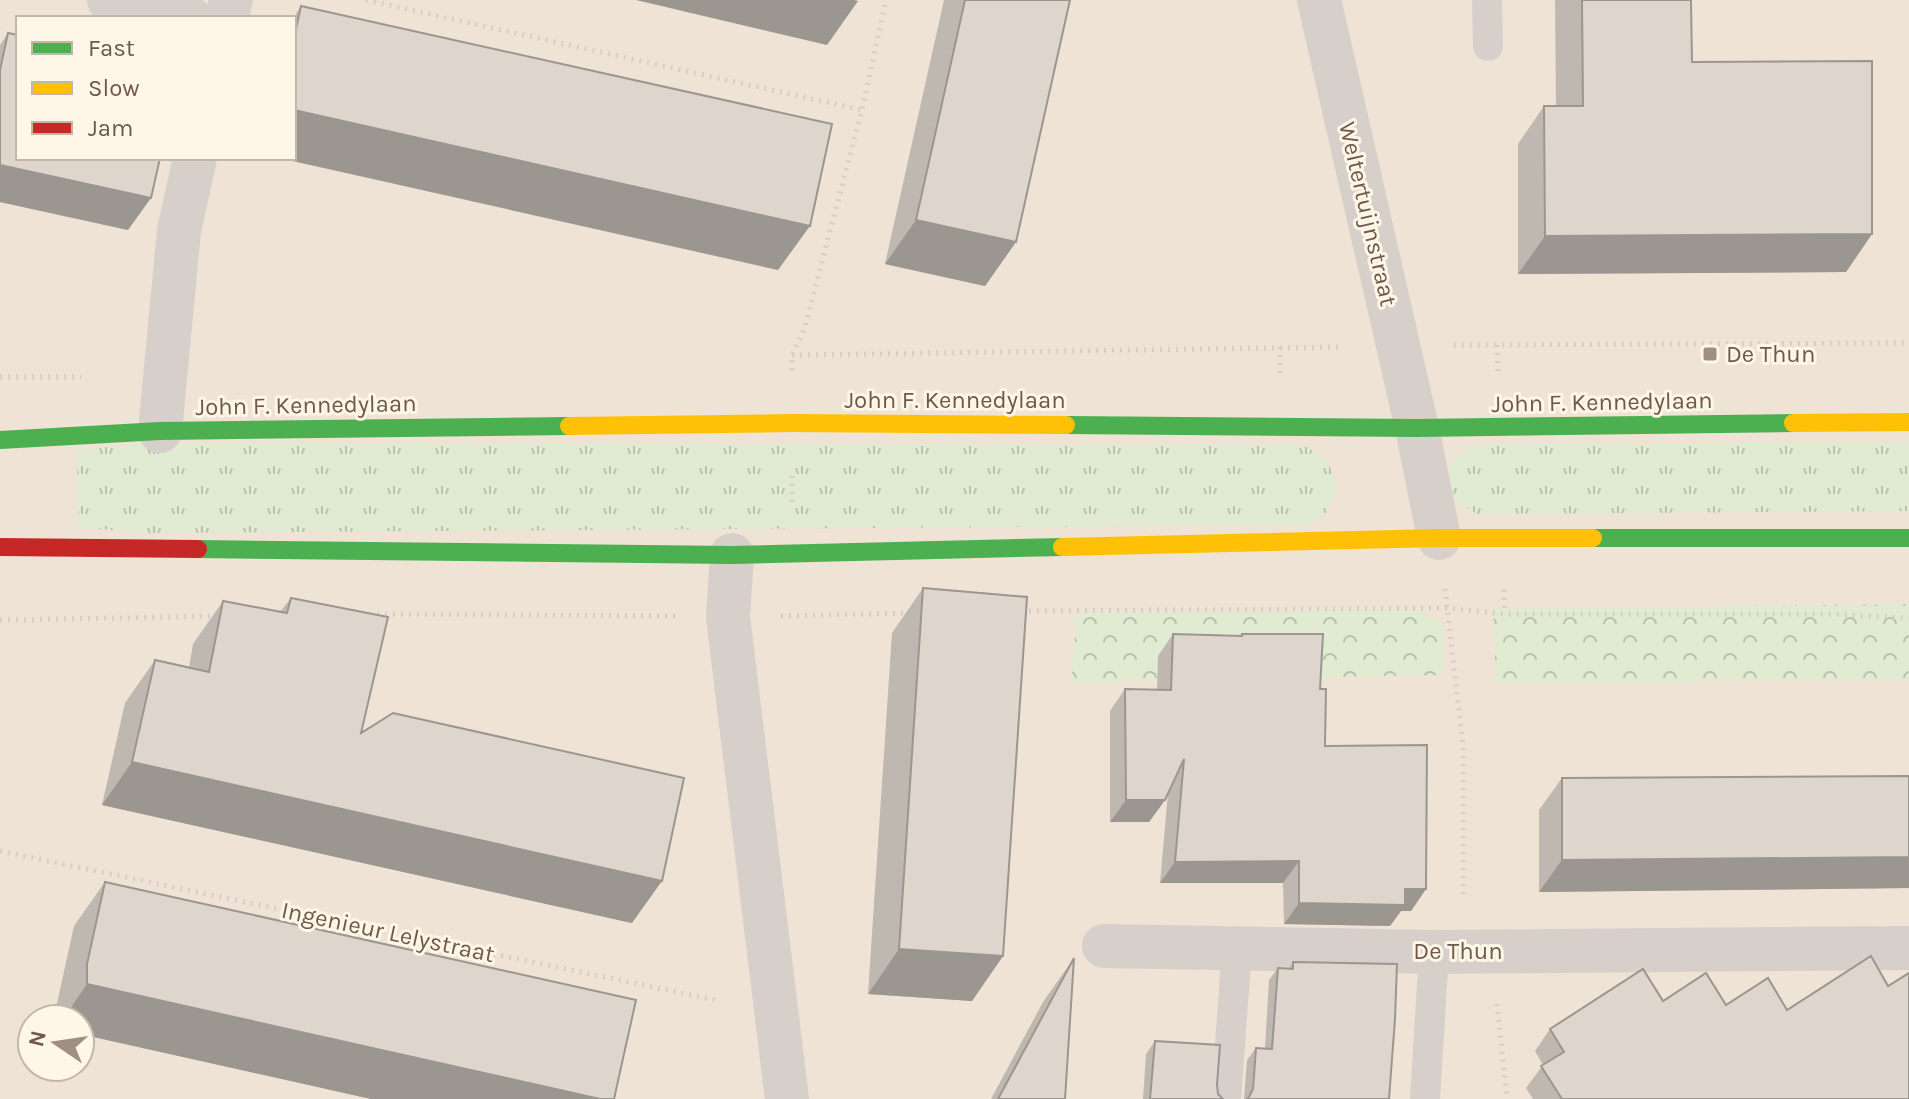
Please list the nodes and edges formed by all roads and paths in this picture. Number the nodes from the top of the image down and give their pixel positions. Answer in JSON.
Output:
{"nodes":[{"id":1,"x":109,"y":0,"type":"edge"},
{"id":2,"x":366,"y":0,"type":"edge"},
{"id":3,"x":886,"y":0,"type":"edge"},
{"id":4,"x":1319,"y":0,"type":"edge"},
{"id":5,"x":1487,"y":0,"type":"edge"},
{"id":6,"x":181,"y":16,"type":"edge"},
{"id":7,"x":1488,"y":46,"type":"dead end"},
{"id":8,"x":862,"y":110,"type":"junction"},
{"id":9,"x":195,"y":160,"type":"edge"},
{"id":10,"x":1909,"y":422,"type":"edge"},
{"id":11,"x":793,"y":423,"type":"junction"},
{"id":12,"x":1417,"y":428,"type":"junction"},
{"id":13,"x":160,"y":431,"type":"junction"},
{"id":14,"x":0,"y":440,"type":"edge"},
{"id":15,"x":1439,"y":538,"type":"junction"},
{"id":16,"x":1909,"y":538,"type":"edge"},
{"id":17,"x":0,"y":547,"type":"edge"},
{"id":18,"x":791,"y":554,"type":"junction"},
{"id":19,"x":732,"y":555,"type":"junction"},
{"id":20,"x":1447,"y":608,"type":"junction"},
{"id":21,"x":1017,"y":611,"type":"edge"},
{"id":22,"x":925,"y":612,"type":"edge"},
{"id":23,"x":363,"y":614,"type":"edge"},
{"id":24,"x":219,"y":616,"type":"edge"},
{"id":25,"x":728,"y":617,"type":"junction"},
{"id":26,"x":1909,"y":618,"type":"edge"},
{"id":27,"x":0,"y":620,"type":"edge"},
{"id":28,"x":0,"y":851,"type":"edge"},
{"id":29,"x":1104,"y":946,"type":"dead end"},
{"id":30,"x":1237,"y":948,"type":"junction"},
{"id":31,"x":1909,"y":948,"type":"edge"},
{"id":32,"x":1463,"y":951,"type":"junction"},
{"id":33,"x":776,"y":1013,"type":"junction"},
{"id":34,"x":787,"y":1099,"type":"edge"},
{"id":35,"x":1226,"y":1099,"type":"edge"},
{"id":36,"x":1425,"y":1099,"type":"edge"},
{"id":37,"x":1507,"y":1099,"type":"edge"}],
"edges":[{"from":1,"to":6,"type":"street"},
{"from":2,"to":8,"type":"path"},
{"from":3,"to":8,"type":"path"},
{"from":4,"to":12,"type":"street","name":"Weltertuijnstraat"},
{"from":5,"to":7,"type":"lane"},
{"from":8,"to":11,"type":"path"},
{"from":9,"to":13,"type":"street"},
{"from":10,"to":12,"type":"street","name":"John F. Kennedylaan"},
{"from":11,"to":12,"type":"street","name":"John F. Kennedylaan"},
{"from":11,"to":13,"type":"street","name":"John F. Kennedylaan"},
{"from":11,"to":18,"type":"path"},
{"from":12,"to":15,"type":"street","name":"Weltertuijnstraat"},
{"from":13,"to":14,"type":"street","name":"John F. Kennedylaan"},
{"from":15,"to":16,"type":"street"},
{"from":15,"to":18,"type":"street"},
{"from":15,"to":20,"type":"path"},
{"from":17,"to":19,"type":"street"},
{"from":18,"to":19,"type":"street"},
{"from":19,"to":25,"type":"street"},
{"from":20,"to":21,"type":"path"},
{"from":20,"to":26,"type":"path"},
{"from":20,"to":32,"type":"path"},
{"from":22,"to":25,"type":"path"},
{"from":23,"to":25,"type":"path"},
{"from":24,"to":27,"type":"path"},
{"from":25,"to":33,"type":"street"},
{"from":28,"to":33,"type":"path","name":"Ingenieur Lelystraat"},
{"from":29,"to":30,"type":"street","name":"De Thun"},
{"from":30,"to":32,"type":"street","name":"De Thun"},
{"from":30,"to":35,"type":"lane"},
{"from":31,"to":32,"type":"street","name":"De Thun"},
{"from":32,"to":36,"type":"lane"},
{"from":32,"to":37,"type":"path"},
{"from":33,"to":34,"type":"street"}]}
